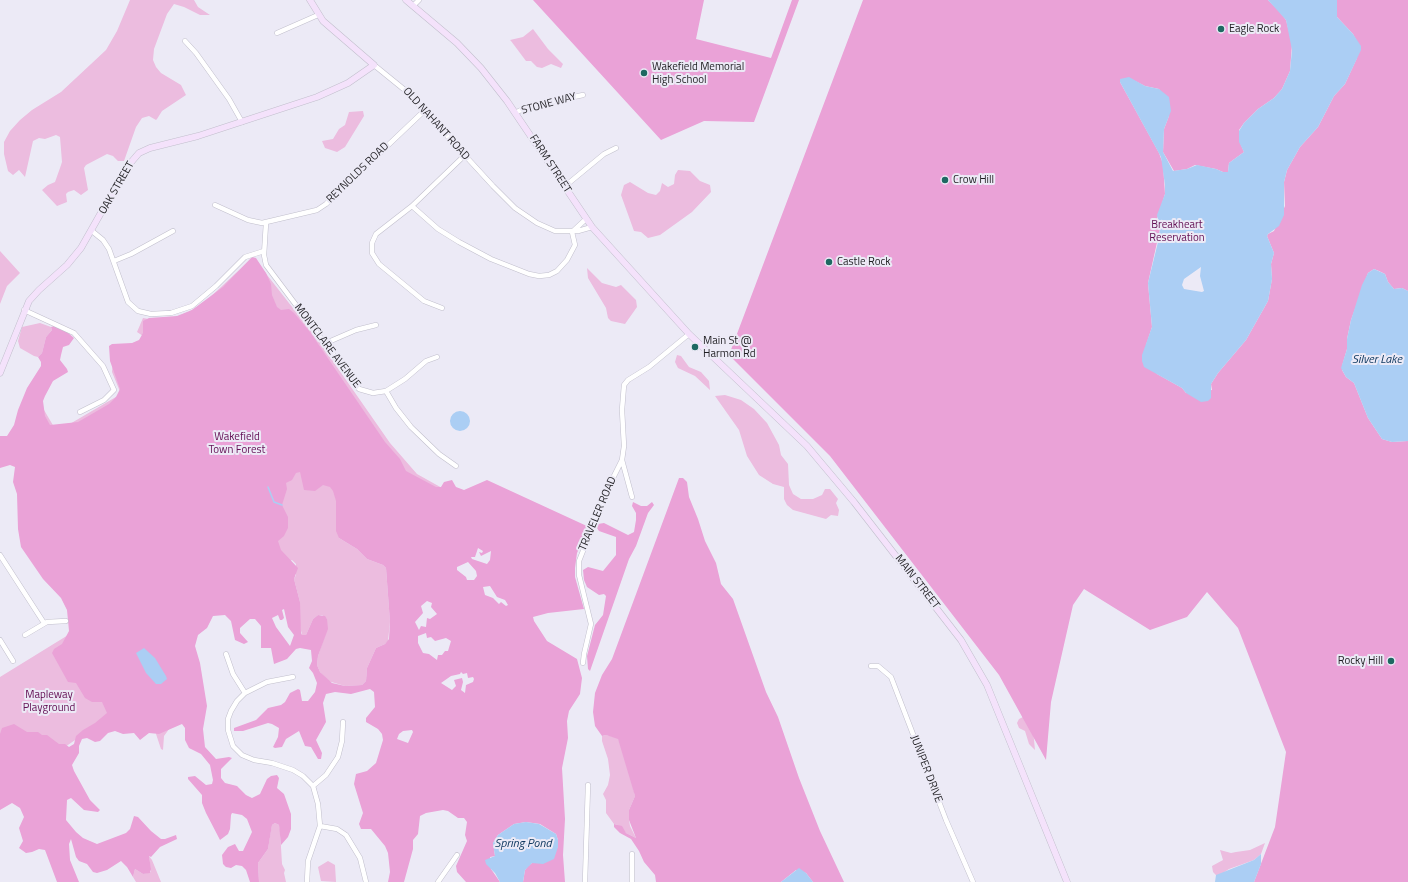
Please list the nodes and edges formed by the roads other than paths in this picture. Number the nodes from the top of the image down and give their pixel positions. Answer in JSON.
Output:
{"nodes":[{"id":1,"x":310,"y":0,"type":"edge"},
{"id":2,"x":406,"y":0,"type":"edge"},
{"id":3,"x":419,"y":0,"type":"edge"},
{"id":4,"x":414,"y":6,"type":"junction"},
{"id":5,"x":318,"y":14,"type":"junction"},
{"id":6,"x":277,"y":33,"type":"dead end"},
{"id":7,"x":185,"y":41,"type":"dead end"},
{"id":8,"x":374,"y":65,"type":"junction"},
{"id":9,"x":583,"y":95,"type":"dead end"},
{"id":10,"x":424,"y":111,"type":"junction"},
{"id":11,"x":515,"y":113,"type":"junction"},
{"id":12,"x":242,"y":122,"type":"junction"},
{"id":13,"x":616,"y":148,"type":"dead end"},
{"id":14,"x":465,"y":155,"type":"junction"},
{"id":15,"x":564,"y":187,"type":"junction"},
{"id":16,"x":215,"y":205,"type":"dead end"},
{"id":17,"x":412,"y":206,"type":"junction"},
{"id":18,"x":586,"y":219,"type":"junction"},
{"id":19,"x":266,"y":223,"type":"junction"},
{"id":20,"x":592,"y":227,"type":"junction"},
{"id":21,"x":92,"y":231,"type":"junction"},
{"id":22,"x":173,"y":231,"type":"dead end"},
{"id":23,"x":572,"y":232,"type":"junction"},
{"id":24,"x":264,"y":251,"type":"junction"},
{"id":25,"x":114,"y":261,"type":"junction"},
{"id":26,"x":442,"y":308,"type":"dead end"},
{"id":27,"x":24,"y":310,"type":"junction"},
{"id":28,"x":376,"y":325,"type":"dead end"},
{"id":29,"x":689,"y":334,"type":"junction"},
{"id":30,"x":326,"y":343,"type":"junction"},
{"id":31,"x":437,"y":357,"type":"dead end"},
{"id":32,"x":0,"y":373,"type":"edge"},
{"id":33,"x":386,"y":391,"type":"junction"},
{"id":34,"x":80,"y":412,"type":"dead end"},
{"id":35,"x":622,"y":460,"type":"junction"},
{"id":36,"x":456,"y":466,"type":"dead end"},
{"id":37,"x":632,"y":497,"type":"dead end"},
{"id":38,"x":0,"y":555,"type":"edge"},
{"id":39,"x":66,"y":621,"type":"dead end"},
{"id":40,"x":44,"y":623,"type":"junction"},
{"id":41,"x":25,"y":635,"type":"dead end"},
{"id":42,"x":0,"y":640,"type":"edge"},
{"id":43,"x":226,"y":654,"type":"dead end"},
{"id":44,"x":14,"y":661,"type":"dead end"},
{"id":45,"x":583,"y":662,"type":"dead end"},
{"id":46,"x":871,"y":666,"type":"dead end"},
{"id":47,"x":293,"y":677,"type":"dead end"},
{"id":48,"x":245,"y":694,"type":"junction"},
{"id":49,"x":343,"y":722,"type":"dead end"},
{"id":50,"x":588,"y":785,"type":"dead end"},
{"id":51,"x":313,"y":786,"type":"junction"},
{"id":52,"x":320,"y":826,"type":"junction"},
{"id":53,"x":632,"y":854,"type":"dead end"},
{"id":54,"x":457,"y":855,"type":"dead end"},
{"id":55,"x":307,"y":882,"type":"edge"},
{"id":56,"x":366,"y":882,"type":"edge"},
{"id":57,"x":438,"y":882,"type":"edge"},
{"id":58,"x":585,"y":882,"type":"edge"},
{"id":59,"x":632,"y":882,"type":"edge"},
{"id":60,"x":973,"y":882,"type":"edge"},
{"id":61,"x":1067,"y":882,"type":"edge"}],
"edges":[{"from":1,"to":5,"type":"main road","name":"OLD NAHANT ROAD"},
{"from":2,"to":4,"type":"main road","name":"FARM STREET"},
{"from":3,"to":4,"type":"street"},
{"from":4,"to":11,"type":"main road","name":"FARM STREET"},
{"from":5,"to":6,"type":"street"},
{"from":5,"to":8,"type":"main road","name":"OLD NAHANT ROAD"},
{"from":7,"to":12,"type":"street"},
{"from":8,"to":10,"type":"street","name":"OLD NAHANT ROAD"},
{"from":8,"to":12,"type":"main road","name":"OAK STREET"},
{"from":9,"to":11,"type":"street","name":"STONE WAY"},
{"from":10,"to":14,"type":"street","name":"OLD NAHANT ROAD"},
{"from":10,"to":19,"type":"street","name":"REYNOLDS ROAD"},
{"from":11,"to":15,"type":"main road","name":"FARM STREET"},
{"from":12,"to":21,"type":"main road","name":"OAK STREET"},
{"from":13,"to":15,"type":"street"},
{"from":14,"to":17,"type":"street"},
{"from":14,"to":23,"type":"street","name":"OLD NAHANT ROAD"},
{"from":15,"to":18,"type":"main road","name":"FARM STREET"},
{"from":16,"to":19,"type":"street","name":"REYNOLDS ROAD"},
{"from":17,"to":23,"type":"street"},
{"from":17,"to":26,"type":"street"},
{"from":18,"to":20,"type":"main road","name":"FARM STREET"},
{"from":18,"to":23,"type":"street"},
{"from":19,"to":24,"type":"street","name":"MONTCLARE AVENUE"},
{"from":20,"to":23,"type":"street","name":"OLD NAHANT ROAD"},
{"from":20,"to":29,"type":"main road","name":"FARM STREET"},
{"from":21,"to":25,"type":"street"},
{"from":21,"to":27,"type":"main road","name":"OAK STREET"},
{"from":22,"to":25,"type":"street"},
{"from":24,"to":25,"type":"street"},
{"from":24,"to":30,"type":"street","name":"MONTCLARE AVENUE"},
{"from":27,"to":32,"type":"main road","name":"OAK STREET"},
{"from":27,"to":34,"type":"street"},
{"from":28,"to":30,"type":"street"},
{"from":29,"to":35,"type":"street"},
{"from":29,"to":61,"type":"main road","name":"MAIN STREET"},
{"from":30,"to":33,"type":"street","name":"MONTCLARE AVENUE"},
{"from":31,"to":33,"type":"street","name":"MONTCLARE AVENUE"},
{"from":33,"to":36,"type":"street"},
{"from":35,"to":37,"type":"street"},
{"from":35,"to":45,"type":"street","name":"TRAVELER ROAD"},
{"from":38,"to":40,"type":"street"},
{"from":39,"to":40,"type":"street"},
{"from":40,"to":41,"type":"street"},
{"from":42,"to":44,"type":"street"},
{"from":43,"to":48,"type":"street"},
{"from":46,"to":60,"type":"street","name":"JUNIPER DRIVE"},
{"from":47,"to":48,"type":"street"},
{"from":48,"to":51,"type":"street"},
{"from":49,"to":51,"type":"street"},
{"from":50,"to":58,"type":"street"},
{"from":51,"to":52,"type":"street"},
{"from":52,"to":55,"type":"street"},
{"from":52,"to":56,"type":"street"},
{"from":53,"to":59,"type":"street"},
{"from":54,"to":57,"type":"street"}]}
